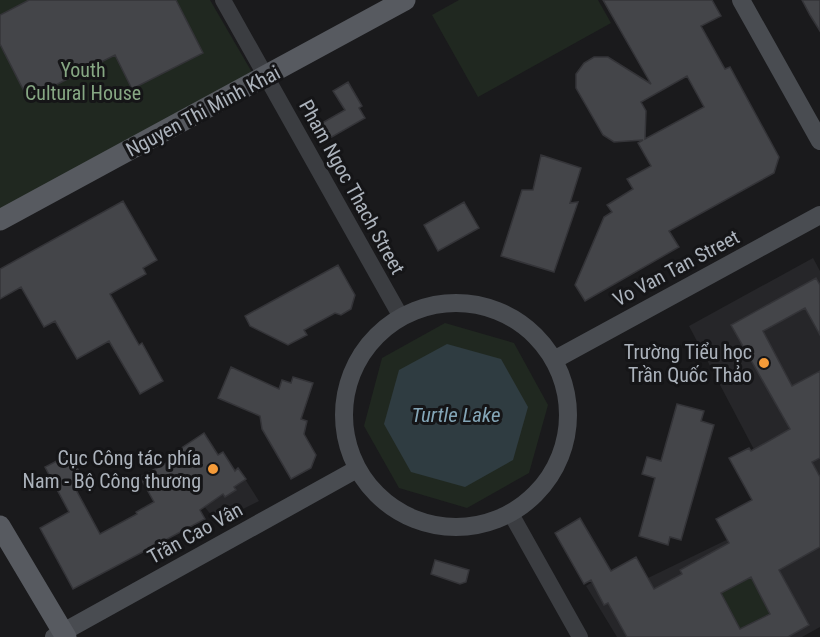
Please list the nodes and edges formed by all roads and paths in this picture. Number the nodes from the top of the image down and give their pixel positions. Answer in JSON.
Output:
{"nodes":[{"id":1,"x":223,"y":0,"type":"edge"},
{"id":2,"x":405,"y":0,"type":"edge"},
{"id":3,"x":741,"y":0,"type":"edge"},
{"id":4,"x":266,"y":77,"type":"junction"},
{"id":5,"x":820,"y":141,"type":"edge"},
{"id":6,"x":820,"y":215,"type":"edge"},
{"id":7,"x":0,"y":220,"type":"edge"},
{"id":8,"x":401,"y":317,"type":"junction"},
{"id":9,"x":554,"y":360,"type":"junction"},
{"id":10,"x":357,"y":469,"type":"junction"},
{"id":11,"x":511,"y":514,"type":"junction"},
{"id":12,"x":0,"y":526,"type":"edge"},
{"id":13,"x":61,"y":635,"type":"edge"},
{"id":14,"x":580,"y":637,"type":"edge"}],
"edges":[{"from":1,"to":4,"type":"street","name":"Pham Ngoc Thach Street"},
{"from":2,"to":4,"type":"main road","name":"Nguyen Thi Minh Khai"},
{"from":3,"to":5,"type":"main road"},
{"from":4,"to":7,"type":"main road","name":"Nguyen Thi Minh Khai"},
{"from":4,"to":8,"type":"street","name":"Pham Ngoc Thach Street"},
{"from":6,"to":9,"type":"main road","name":"Vo Van Tan Street"},
{"from":8,"to":9,"type":"main road"},
{"from":8,"to":10,"type":"main road"},
{"from":9,"to":11,"type":"main road"},
{"from":10,"to":11,"type":"main road"},
{"from":10,"to":13,"type":"main road","name":"Trần Cao Vân"},
{"from":11,"to":14,"type":"street"},
{"from":12,"to":13,"type":"main road"}]}
